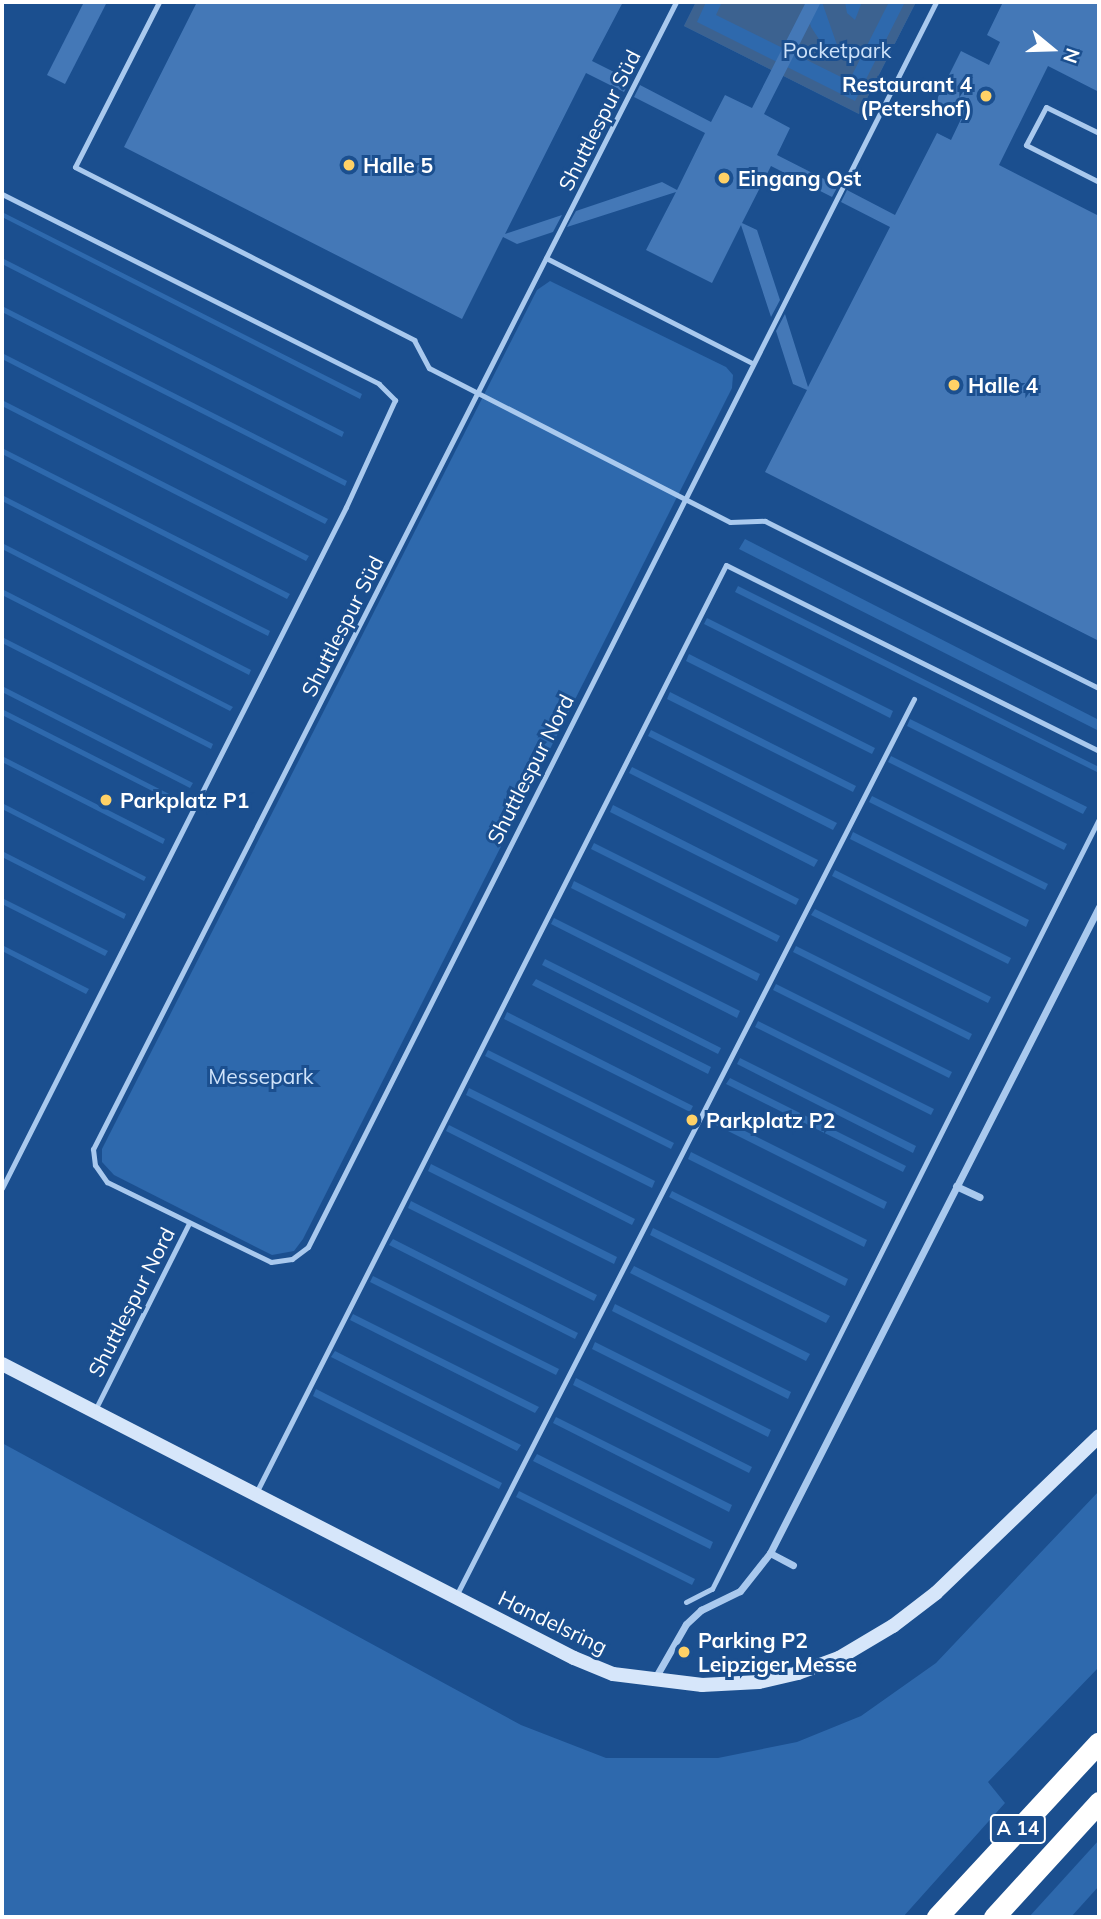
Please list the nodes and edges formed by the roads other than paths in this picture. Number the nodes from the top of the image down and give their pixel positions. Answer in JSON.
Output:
{"nodes":[{"id":1,"x":159,"y":2,"type":"edge"},
{"id":2,"x":676,"y":2,"type":"edge"},
{"id":3,"x":936,"y":2,"type":"edge"},
{"id":4,"x":1099,"y":133,"type":"edge"},
{"id":5,"x":1099,"y":182,"type":"edge"},
{"id":6,"x":2,"y":194,"type":"edge"},
{"id":7,"x":547,"y":258,"type":"junction"},
{"id":8,"x":752,"y":363,"type":"junction"},
{"id":9,"x":1099,"y":688,"type":"edge"},
{"id":10,"x":914,"y":699,"type":"dead end"},
{"id":11,"x":1099,"y":751,"type":"edge"},
{"id":12,"x":1099,"y":819,"type":"edge"},
{"id":13,"x":1099,"y":907,"type":"edge"},
{"id":14,"x":956,"y":1186,"type":"junction"},
{"id":15,"x":2,"y":1188,"type":"edge"},
{"id":16,"x":980,"y":1197,"type":"dead end"},
{"id":17,"x":189,"y":1223,"type":"junction"},
{"id":18,"x":2,"y":1364,"type":"edge"},
{"id":19,"x":95,"y":1410,"type":"junction"},
{"id":20,"x":1099,"y":1436,"type":"edge"},
{"id":21,"x":256,"y":1493,"type":"junction"},
{"id":22,"x":770,"y":1553,"type":"junction"},
{"id":23,"x":793,"y":1565,"type":"dead end"},
{"id":24,"x":456,"y":1596,"type":"junction"},
{"id":25,"x":686,"y":1602,"type":"dead end"},
{"id":26,"x":654,"y":1680,"type":"junction"},
{"id":27,"x":1099,"y":1742,"type":"edge"},
{"id":28,"x":1099,"y":1802,"type":"edge"},
{"id":29,"x":937,"y":1917,"type":"edge"},
{"id":30,"x":994,"y":1917,"type":"edge"}],
"edges":[{"from":1,"to":9,"type":"lane","bridge":true},
{"from":2,"to":7,"type":"lane","name":"Shuttlespur Süd"},
{"from":3,"to":8,"type":"lane","name":"Shuttlespur Nord"},
{"from":4,"to":5,"type":"lane"},
{"from":6,"to":15,"type":"lane"},
{"from":7,"to":8,"type":"lane"},
{"from":7,"to":17,"type":"lane","name":"Shuttlespur Süd"},
{"from":8,"to":17,"type":"lane","name":"Shuttlespur Nord"},
{"from":10,"to":24,"type":"lane"},
{"from":11,"to":21,"type":"lane"},
{"from":12,"to":25,"type":"lane"},
{"from":13,"to":14,"type":"street"},
{"from":14,"to":16,"type":"street"},
{"from":14,"to":22,"type":"street"},
{"from":17,"to":19,"type":"lane","name":"Shuttlespur Nord"},
{"from":18,"to":19,"type":"main road","name":"Handelsring"},
{"from":19,"to":21,"type":"main road","name":"Handelsring"},
{"from":20,"to":26,"type":"main road","name":"Handelsring"},
{"from":21,"to":24,"type":"main road","name":"Handelsring"},
{"from":22,"to":23,"type":"street"},
{"from":22,"to":26,"type":"street"},
{"from":24,"to":26,"type":"main road","name":"Handelsring"},
{"from":27,"to":29,"type":"highway","number":"A 14"},
{"from":28,"to":30,"type":"highway","number":"A 14"}]}
